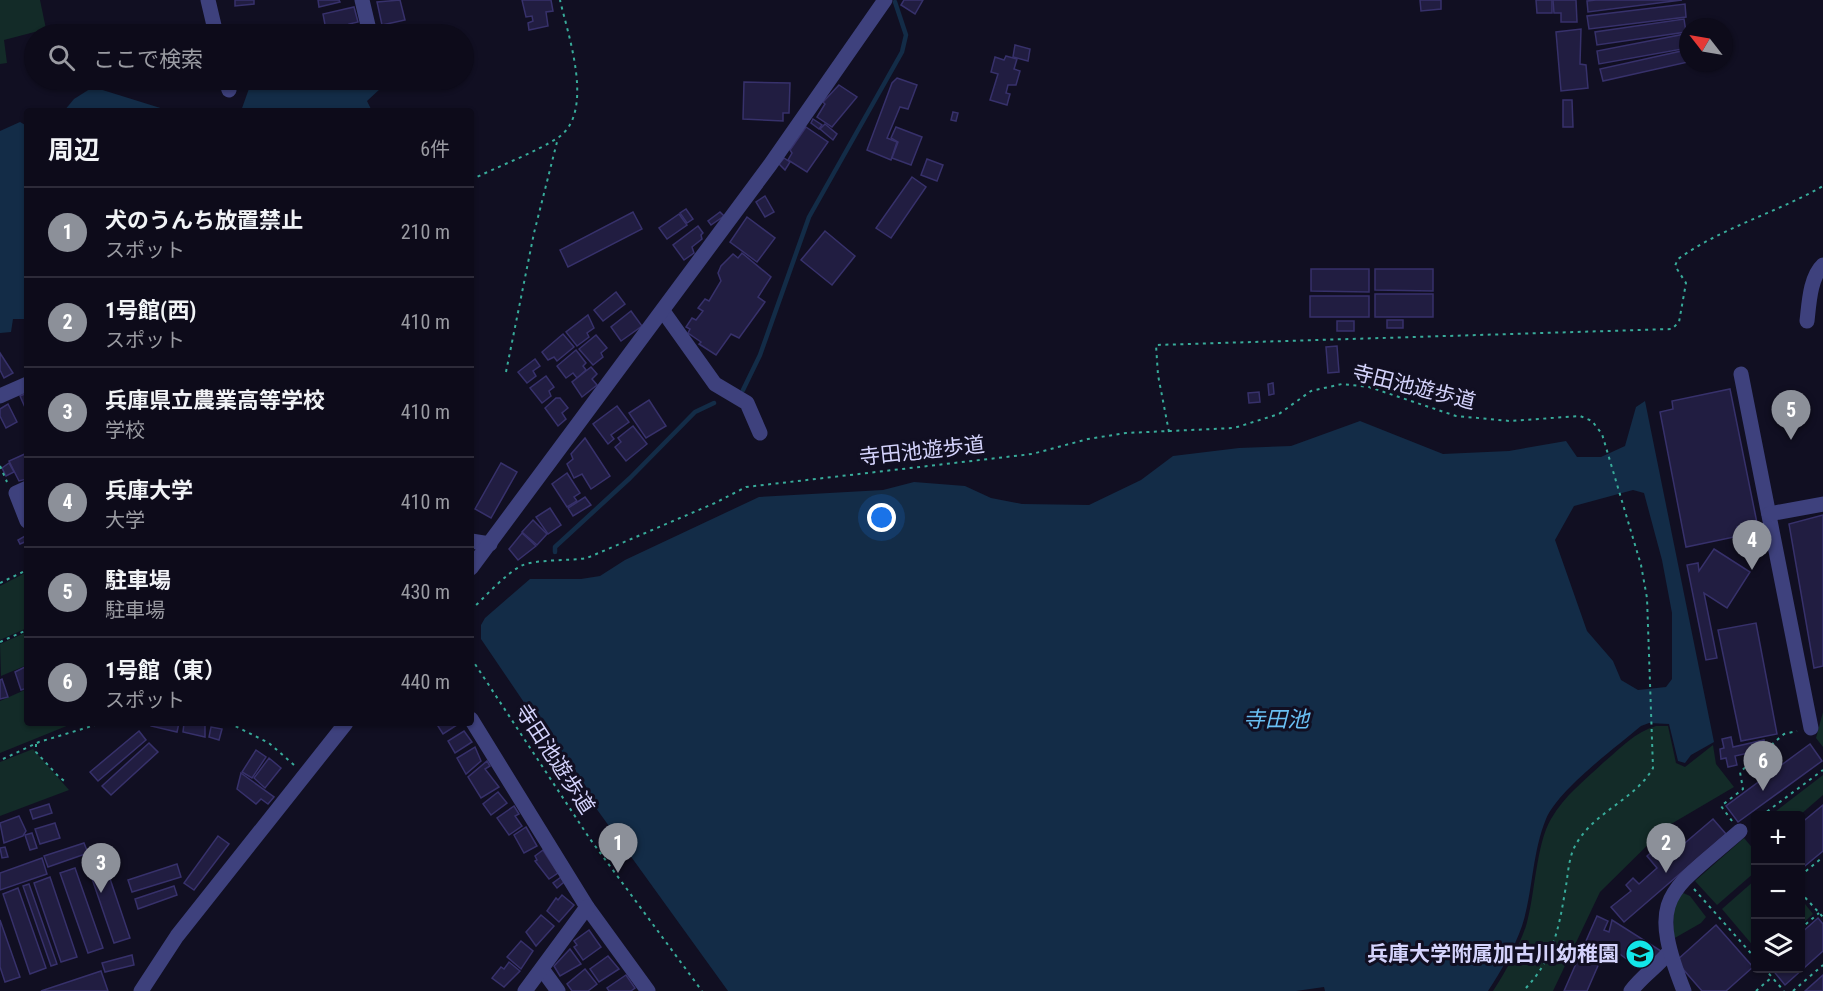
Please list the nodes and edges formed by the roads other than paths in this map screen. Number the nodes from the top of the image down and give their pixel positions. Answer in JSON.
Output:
{"nodes":[{"id":1,"x":208,"y":0,"type":"edge"},
{"id":2,"x":362,"y":0,"type":"edge"},
{"id":3,"x":885,"y":0,"type":"edge"},
{"id":4,"x":214,"y":24,"type":"edge"},
{"id":5,"x":368,"y":24,"type":"edge"},
{"id":6,"x":1823,"y":265,"type":"edge"},
{"id":7,"x":663,"y":311,"type":"junction"},
{"id":8,"x":1807,"y":321,"type":"dead end"},
{"id":9,"x":1741,"y":374,"type":"dead end"},
{"id":10,"x":24,"y":385,"type":"edge"},
{"id":11,"x":0,"y":396,"type":"edge"},
{"id":12,"x":760,"y":433,"type":"dead end"},
{"id":13,"x":24,"y":489,"type":"edge"},
{"id":14,"x":1823,"y":504,"type":"edge"},
{"id":15,"x":24,"y":513,"type":"edge"},
{"id":16,"x":1769,"y":514,"type":"junction"},
{"id":17,"x":474,"y":541,"type":"edge"},
{"id":18,"x":490,"y":544,"type":"junction"},
{"id":19,"x":474,"y":564,"type":"edge"},
{"id":20,"x":474,"y":724,"type":"edge"},
{"id":21,"x":344,"y":726,"type":"edge"},
{"id":22,"x":1811,"y":728,"type":"road end"},
{"id":23,"x":1740,"y":831,"type":"road end"},
{"id":24,"x":587,"y":907,"type":"junction"},
{"id":25,"x":1669,"y":952,"type":"junction"},
{"id":26,"x":542,"y":969,"type":"junction"},
{"id":27,"x":141,"y":991,"type":"edge"},
{"id":28,"x":525,"y":991,"type":"edge"},
{"id":29,"x":558,"y":991,"type":"edge"},
{"id":30,"x":648,"y":991,"type":"edge"},
{"id":31,"x":1631,"y":991,"type":"edge"},
{"id":32,"x":1684,"y":991,"type":"edge"}],
"edges":[{"from":1,"to":4,"type":"street"},
{"from":2,"to":5,"type":"street"},
{"from":3,"to":7,"type":"street"},
{"from":6,"to":8,"type":"street"},
{"from":7,"to":12,"type":"street"},
{"from":7,"to":18,"type":"street"},
{"from":9,"to":16,"type":"street"},
{"from":10,"to":11,"type":"street"},
{"from":13,"to":15,"type":"street"},
{"from":14,"to":16,"type":"street"},
{"from":16,"to":22,"type":"street"},
{"from":17,"to":18,"type":"street"},
{"from":18,"to":19,"type":"street"},
{"from":20,"to":24,"type":"street"},
{"from":21,"to":27,"type":"street"},
{"from":23,"to":25,"type":"street"},
{"from":24,"to":26,"type":"street"},
{"from":24,"to":30,"type":"street"},
{"from":25,"to":31,"type":"street"},
{"from":25,"to":32,"type":"street"},
{"from":26,"to":28,"type":"street"},
{"from":26,"to":29,"type":"street"}]}
